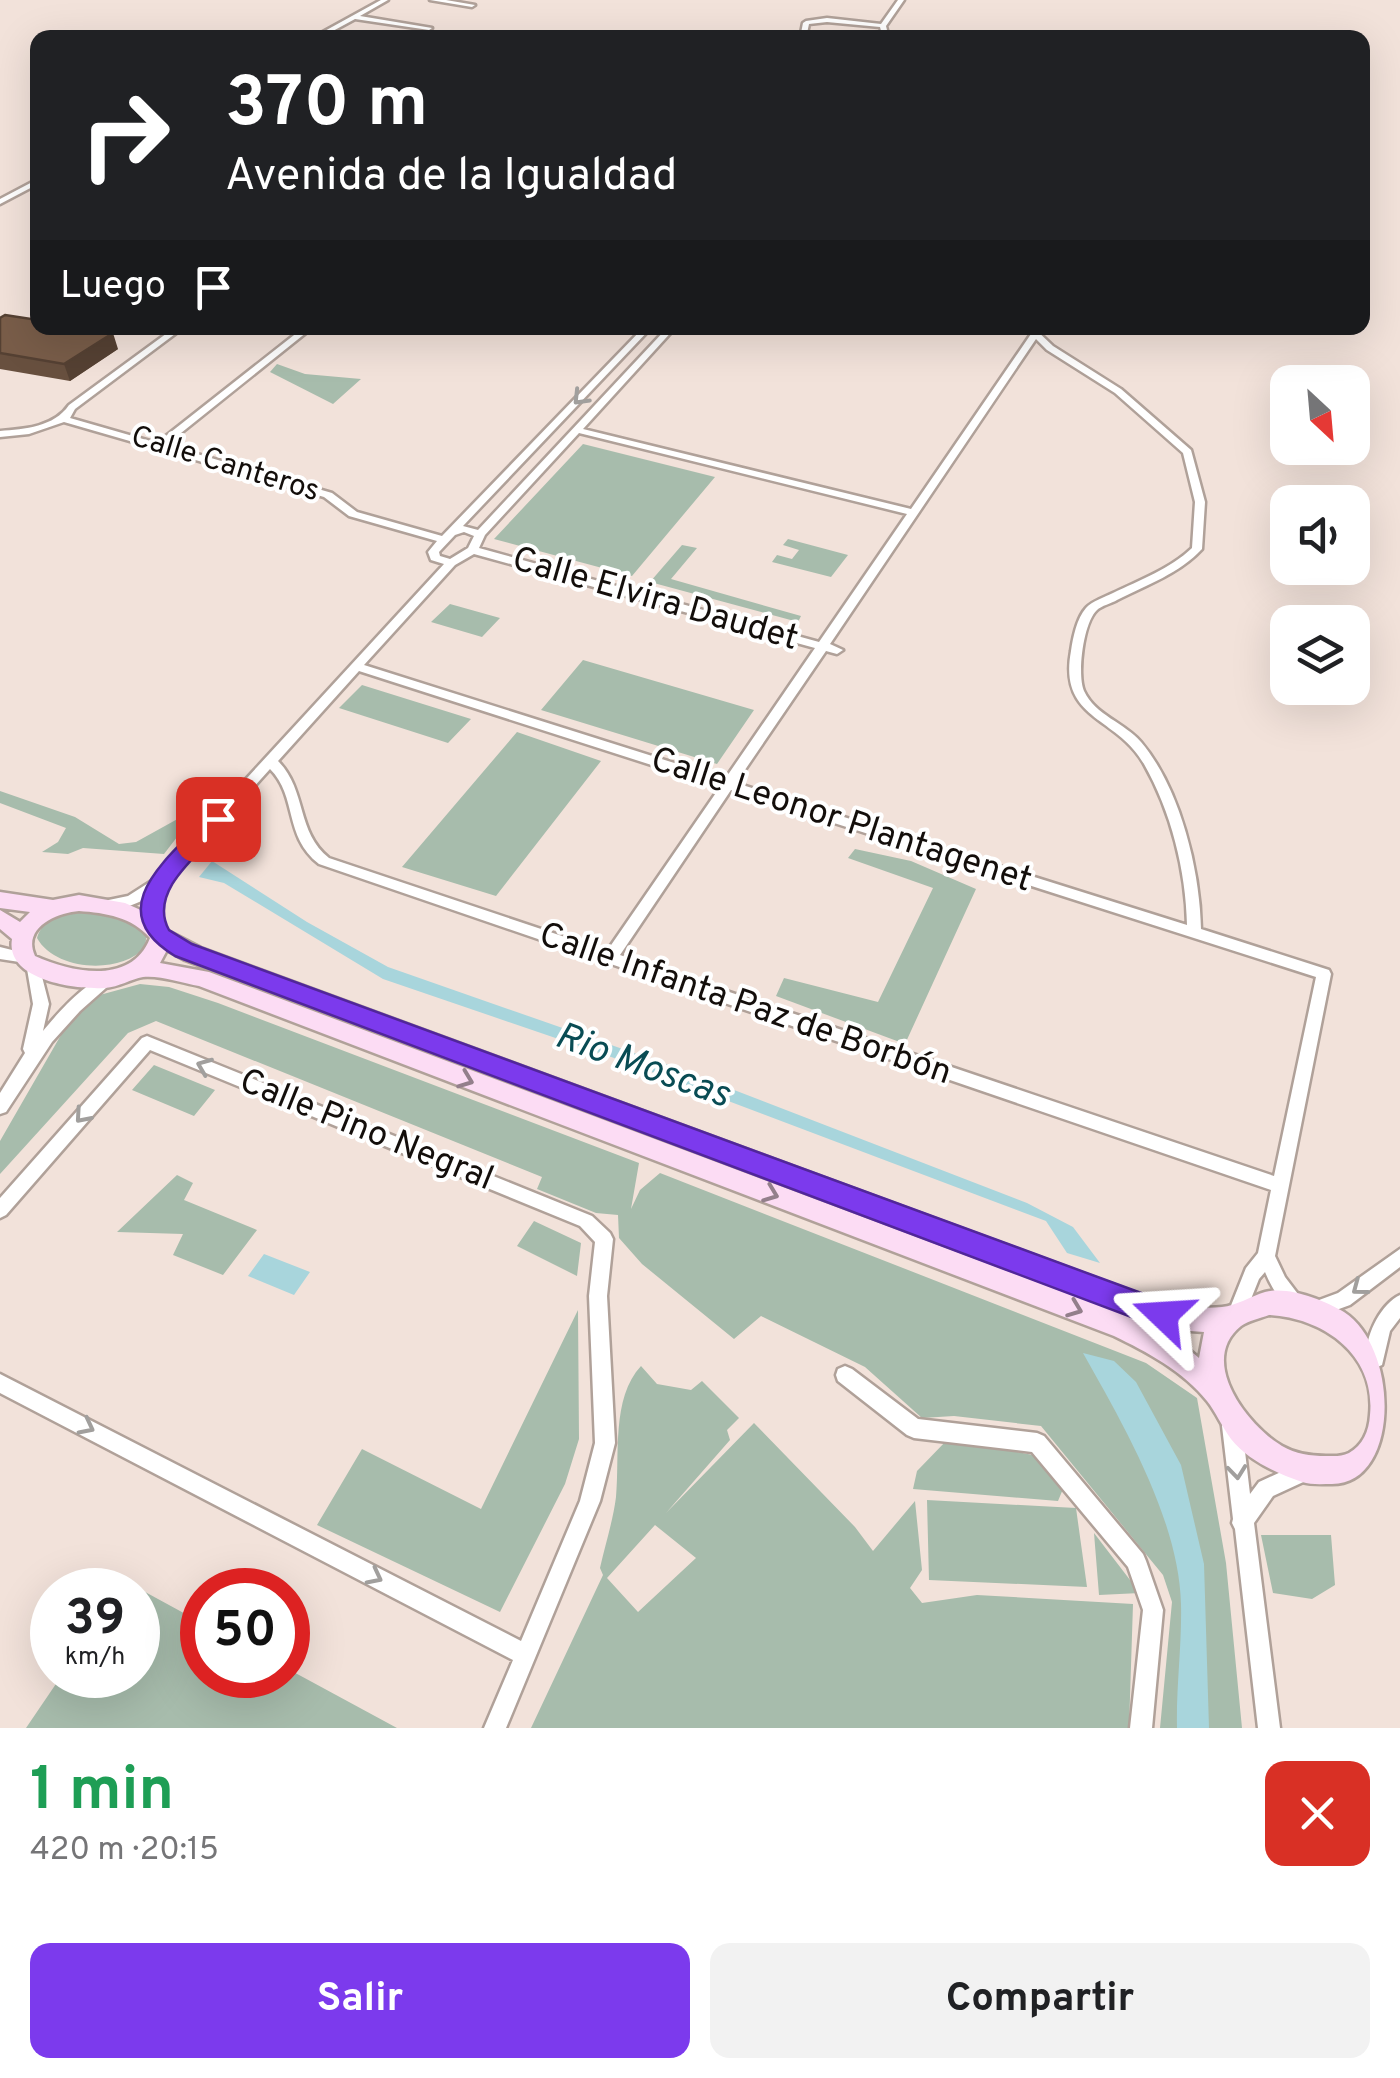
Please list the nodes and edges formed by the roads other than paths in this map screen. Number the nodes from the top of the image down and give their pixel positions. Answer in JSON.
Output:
{"nodes":[{"id":1,"x":385,"y":0,"type":"edge"},
{"id":2,"x":433,"y":0,"type":"edge"},
{"id":3,"x":901,"y":0,"type":"edge"},
{"id":4,"x":445,"y":1,"type":"edge"},
{"id":5,"x":472,"y":5,"type":"dead end"},
{"id":6,"x":353,"y":17,"type":"junction"},
{"id":7,"x":883,"y":26,"type":"junction"},
{"id":8,"x":429,"y":28,"type":"dead end"},
{"id":9,"x":329,"y":30,"type":"edge"},
{"id":10,"x":805,"y":30,"type":"edge"},
{"id":11,"x":884,"y":30,"type":"edge"},
{"id":12,"x":30,"y":187,"type":"edge"},
{"id":13,"x":0,"y":202,"type":"edge"},
{"id":14,"x":158,"y":335,"type":"edge"},
{"id":15,"x":168,"y":335,"type":"edge"},
{"id":16,"x":299,"y":335,"type":"edge"},
{"id":17,"x":640,"y":335,"type":"edge"},
{"id":18,"x":665,"y":335,"type":"edge"},
{"id":19,"x":1029,"y":335,"type":"edge"},
{"id":20,"x":1036,"y":335,"type":"edge"},
{"id":21,"x":161,"y":340,"type":"junction"},
{"id":22,"x":64,"y":419,"type":"junction"},
{"id":23,"x":577,"y":430,"type":"junction"},
{"id":24,"x":0,"y":434,"type":"edge"},
{"id":25,"x":161,"y":444,"type":"junction"},
{"id":26,"x":912,"y":512,"type":"junction"},
{"id":27,"x":480,"y":534,"type":"junction"},
{"id":28,"x":448,"y":536,"type":"junction"},
{"id":29,"x":473,"y":550,"type":"junction"},
{"id":30,"x":451,"y":563,"type":"junction"},
{"id":31,"x":821,"y":646,"type":"junction"},
{"id":32,"x":837,"y":650,"type":"dead end"},
{"id":33,"x":358,"y":667,"type":"junction"},
{"id":34,"x":271,"y":762,"type":"junction"},
{"id":35,"x":727,"y":785,"type":"junction"},
{"id":36,"x":158,"y":884,"type":"junction"},
{"id":37,"x":0,"y":900,"type":"edge"},
{"id":38,"x":104,"y":906,"type":"junction"},
{"id":39,"x":53,"y":908,"type":"junction"},
{"id":40,"x":0,"y":918,"type":"edge"},
{"id":41,"x":158,"y":931,"type":"junction"},
{"id":42,"x":1194,"y":932,"type":"junction"},
{"id":43,"x":22,"y":935,"type":"junction"},
{"id":44,"x":0,"y":954,"type":"edge"},
{"id":45,"x":610,"y":958,"type":"junction"},
{"id":46,"x":28,"y":962,"type":"junction"},
{"id":47,"x":140,"y":968,"type":"junction"},
{"id":48,"x":108,"y":980,"type":"junction"},
{"id":49,"x":30,"y":1055,"type":"junction"},
{"id":50,"x":0,"y":1107,"type":"edge"},
{"id":51,"x":1279,"y":1186,"type":"junction"},
{"id":52,"x":0,"y":1210,"type":"edge"},
{"id":53,"x":1266,"y":1256,"type":"junction"},
{"id":54,"x":1400,"y":1257,"type":"edge"},
{"id":55,"x":1400,"y":1303,"type":"edge"},
{"id":56,"x":1306,"y":1308,"type":"junction"},
{"id":57,"x":1232,"y":1317,"type":"junction"},
{"id":58,"x":1375,"y":1360,"type":"junction"},
{"id":59,"x":845,"y":1376,"type":"dead end"},
{"id":60,"x":0,"y":1382,"type":"edge"},
{"id":61,"x":1394,"y":1391,"type":"edge"},
{"id":62,"x":1216,"y":1392,"type":"junction"},
{"id":63,"x":1231,"y":1420,"type":"junction"},
{"id":64,"x":1400,"y":1451,"type":"edge"},
{"id":65,"x":1371,"y":1458,"type":"junction"},
{"id":66,"x":1307,"y":1470,"type":"junction"},
{"id":67,"x":1242,"y":1523,"type":"junction"},
{"id":68,"x":525,"y":1655,"type":"junction"},
{"id":69,"x":495,"y":1728,"type":"edge"},
{"id":70,"x":1141,"y":1728,"type":"edge"},
{"id":71,"x":1269,"y":1728,"type":"edge"}],
"edges":[{"from":1,"to":6,"type":"street"},
{"from":2,"to":4,"type":"street"},
{"from":3,"to":7,"type":"street"},
{"from":4,"to":5,"type":"street"},
{"from":6,"to":8,"type":"street"},
{"from":6,"to":9,"type":"street"},
{"from":7,"to":10,"type":"street"},
{"from":7,"to":11,"type":"street"},
{"from":12,"to":13,"type":"street"},
{"from":14,"to":21,"type":"street"},
{"from":15,"to":21,"type":"street"},
{"from":16,"to":25,"type":"street"},
{"from":17,"to":28,"type":"street","one_way":true},
{"from":18,"to":23,"type":"street"},
{"from":19,"to":26,"type":"street"},
{"from":20,"to":42,"type":"street"},
{"from":21,"to":22,"type":"street"},
{"from":22,"to":24,"type":"street"},
{"from":22,"to":25,"type":"street","name":"Calle Canteros"},
{"from":23,"to":26,"type":"street"},
{"from":23,"to":27,"type":"street"},
{"from":25,"to":28,"type":"street","name":"Calle Canteros"},
{"from":26,"to":31,"type":"street"},
{"from":27,"to":28,"type":"street","name":"Calle Canteros"},
{"from":27,"to":29,"type":"street"},
{"from":28,"to":30,"type":"street"},
{"from":29,"to":30,"type":"street"},
{"from":29,"to":31,"type":"street","name":"Calle Elvira Daudet"},
{"from":30,"to":33,"type":"street"},
{"from":31,"to":32,"type":"street","name":"Calle Elvira Daudet"},
{"from":31,"to":35,"type":"street"},
{"from":33,"to":34,"type":"street"},
{"from":33,"to":35,"type":"street","name":"Calle Leonor Plantagenet"},
{"from":34,"to":36,"type":"street"},
{"from":34,"to":45,"type":"street","name":"Calle Infanta Paz de Borbón"},
{"from":35,"to":42,"type":"street","name":"Calle Leonor Plantagenet"},
{"from":35,"to":45,"type":"street"},
{"from":36,"to":38,"type":"street"},
{"from":36,"to":41,"type":"street"},
{"from":37,"to":39,"type":"main road"},
{"from":38,"to":39,"type":"main road"},
{"from":38,"to":41,"type":"main road"},
{"from":39,"to":43,"type":"main road"},
{"from":40,"to":43,"type":"main road"},
{"from":41,"to":47,"type":"main road"},
{"from":41,"to":57,"type":"main road"},
{"from":42,"to":51,"type":"street","name":"Calle Leonor Plantagenet"},
{"from":43,"to":46,"type":"main road"},
{"from":44,"to":46,"type":"street"},
{"from":45,"to":51,"type":"street","name":"Calle Infanta Paz de Borbón"},
{"from":46,"to":48,"type":"main road"},
{"from":46,"to":49,"type":"street"},
{"from":47,"to":48,"type":"main road"},
{"from":47,"to":62,"type":"main road","one_way":true},
{"from":48,"to":49,"type":"street"},
{"from":49,"to":50,"type":"street"},
{"from":51,"to":53,"type":"street"},
{"from":68,"to":52,"type":"street","name":"Calle Pino Negral","one_way":true},
{"from":53,"to":56,"type":"street"},
{"from":53,"to":57,"type":"street"},
{"from":54,"to":56,"type":"street","one_way":true},
{"from":55,"to":58,"type":"street"},
{"from":56,"to":57,"type":"main road"},
{"from":56,"to":58,"type":"main road"},
{"from":57,"to":62,"type":"main road"},
{"from":58,"to":61,"type":"main road"},
{"from":59,"to":70,"type":"street"},
{"from":60,"to":68,"type":"street","one_way":true},
{"from":61,"to":65,"type":"main road"},
{"from":62,"to":63,"type":"main road"},
{"from":63,"to":66,"type":"main road"},
{"from":63,"to":67,"type":"street","one_way":true},
{"from":64,"to":65,"type":"main road"},
{"from":65,"to":66,"type":"main road"},
{"from":66,"to":67,"type":"street"},
{"from":67,"to":71,"type":"street"},
{"from":68,"to":69,"type":"street"}]}
